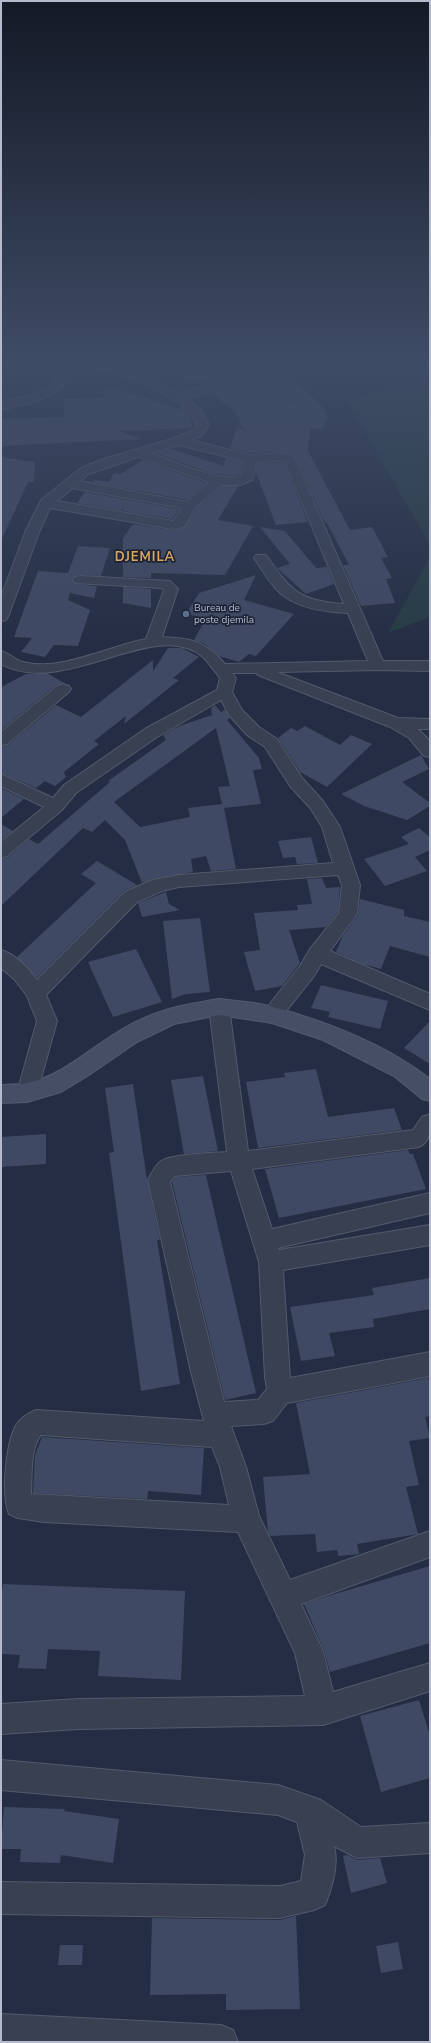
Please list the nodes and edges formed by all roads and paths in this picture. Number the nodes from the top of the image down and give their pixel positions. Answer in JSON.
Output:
{"nodes":[{"id":1,"x":124,"y":457,"type":"edge"},
{"id":2,"x":151,"y":457,"type":"edge"},
{"id":3,"x":243,"y":457,"type":"edge"},
{"id":4,"x":277,"y":457,"type":"edge"},
{"id":5,"x":283,"y":457,"type":"edge"},
{"id":6,"x":250,"y":459,"type":"junction"},
{"id":7,"x":218,"y":482,"type":"junction"},
{"id":8,"x":69,"y":483,"type":"junction"},
{"id":9,"x":46,"y":503,"type":"junction"},
{"id":10,"x":190,"y":506,"type":"junction"},
{"id":11,"x":261,"y":558,"type":"dead end"},
{"id":12,"x":80,"y":580,"type":"dead end"},
{"id":13,"x":353,"y":609,"type":"junction"},
{"id":14,"x":1,"y":617,"type":"edge"},
{"id":15,"x":153,"y":640,"type":"junction"},
{"id":16,"x":1,"y":658,"type":"edge"},
{"id":17,"x":376,"y":665,"type":"junction"},
{"id":18,"x":430,"y":666,"type":"edge"},
{"id":19,"x":254,"y":669,"type":"junction"},
{"id":20,"x":223,"y":670,"type":"junction"},
{"id":21,"x":63,"y":689,"type":"dead end"},
{"id":22,"x":224,"y":692,"type":"junction"},
{"id":23,"x":396,"y":723,"type":"junction"},
{"id":24,"x":430,"y":724,"type":"edge"},
{"id":25,"x":1,"y":740,"type":"edge"},
{"id":26,"x":430,"y":752,"type":"edge"},
{"id":27,"x":1,"y":779,"type":"edge"},
{"id":28,"x":56,"y":806,"type":"junction"},
{"id":29,"x":1,"y":852,"type":"edge"},
{"id":30,"x":344,"y":868,"type":"junction"},
{"id":31,"x":317,"y":954,"type":"junction"},
{"id":32,"x":1,"y":957,"type":"edge"},
{"id":33,"x":36,"y":993,"type":"junction"},
{"id":34,"x":430,"y":1002,"type":"edge"},
{"id":35,"x":219,"y":1007,"type":"junction"},
{"id":36,"x":272,"y":1015,"type":"junction"},
{"id":37,"x":430,"y":1092,"type":"edge"},
{"id":38,"x":27,"y":1093,"type":"junction"},
{"id":39,"x":1,"y":1094,"type":"edge"},
{"id":40,"x":430,"y":1123,"type":"edge"},
{"id":41,"x":239,"y":1161,"type":"junction"},
{"id":42,"x":430,"y":1203,"type":"edge"},
{"id":43,"x":430,"y":1235,"type":"edge"},
{"id":44,"x":268,"y":1252,"type":"junction"},
{"id":45,"x":430,"y":1364,"type":"edge"},
{"id":46,"x":280,"y":1392,"type":"junction"},
{"id":47,"x":218,"y":1425,"type":"junction"},
{"id":48,"x":246,"y":1518,"type":"junction"},
{"id":49,"x":430,"y":1544,"type":"edge"},
{"id":50,"x":284,"y":1596,"type":"junction"},
{"id":51,"x":430,"y":1677,"type":"edge"},
{"id":52,"x":323,"y":1710,"type":"junction"},
{"id":53,"x":1,"y":1719,"type":"edge"},
{"id":54,"x":1,"y":1775,"type":"edge"},
{"id":55,"x":310,"y":1811,"type":"junction"},
{"id":56,"x":430,"y":1838,"type":"edge"},
{"id":57,"x":1,"y":1898,"type":"edge"},
{"id":58,"x":1,"y":2031,"type":"edge"},
{"id":59,"x":222,"y":2042,"type":"edge"}],
"edges":[{"from":1,"to":8,"type":"street"},
{"from":2,"to":7,"type":"street"},
{"from":3,"to":6,"type":"street"},
{"from":4,"to":6,"type":"street"},
{"from":5,"to":13,"type":"street"},
{"from":6,"to":7,"type":"street"},
{"from":7,"to":10,"type":"street"},
{"from":8,"to":9,"type":"street"},
{"from":8,"to":10,"type":"street"},
{"from":9,"to":10,"type":"street"},
{"from":9,"to":14,"type":"street"},
{"from":11,"to":13,"type":"street"},
{"from":12,"to":15,"type":"street"},
{"from":13,"to":17,"type":"street"},
{"from":15,"to":16,"type":"street"},
{"from":15,"to":20,"type":"street"},
{"from":17,"to":18,"type":"street"},
{"from":17,"to":19,"type":"street"},
{"from":19,"to":20,"type":"street"},
{"from":19,"to":23,"type":"street"},
{"from":20,"to":22,"type":"street"},
{"from":21,"to":25,"type":"street"},
{"from":22,"to":28,"type":"street"},
{"from":22,"to":30,"type":"street"},
{"from":23,"to":24,"type":"street"},
{"from":23,"to":26,"type":"street"},
{"from":27,"to":28,"type":"street"},
{"from":28,"to":29,"type":"street"},
{"from":30,"to":31,"type":"street"},
{"from":30,"to":33,"type":"street"},
{"from":31,"to":34,"type":"street"},
{"from":31,"to":36,"type":"street"},
{"from":32,"to":33,"type":"street"},
{"from":33,"to":38,"type":"street"},
{"from":35,"to":36,"type":"main road"},
{"from":35,"to":38,"type":"main road"},
{"from":35,"to":41,"type":"street"},
{"from":36,"to":37,"type":"main road"},
{"from":38,"to":39,"type":"main road"},
{"from":40,"to":41,"type":"street"},
{"from":41,"to":44,"type":"street"},
{"from":41,"to":47,"type":"street"},
{"from":42,"to":44,"type":"street"},
{"from":43,"to":44,"type":"street"},
{"from":44,"to":46,"type":"street"},
{"from":45,"to":46,"type":"street"},
{"from":46,"to":47,"type":"street"},
{"from":47,"to":48,"type":"street"},
{"from":47,"to":48,"type":"street"},
{"from":48,"to":50,"type":"street"},
{"from":49,"to":50,"type":"street"},
{"from":50,"to":52,"type":"street"},
{"from":51,"to":52,"type":"street"},
{"from":52,"to":53,"type":"street"},
{"from":54,"to":55,"type":"street"},
{"from":55,"to":56,"type":"street"},
{"from":55,"to":57,"type":"street"},
{"from":58,"to":59,"type":"street"}]}
